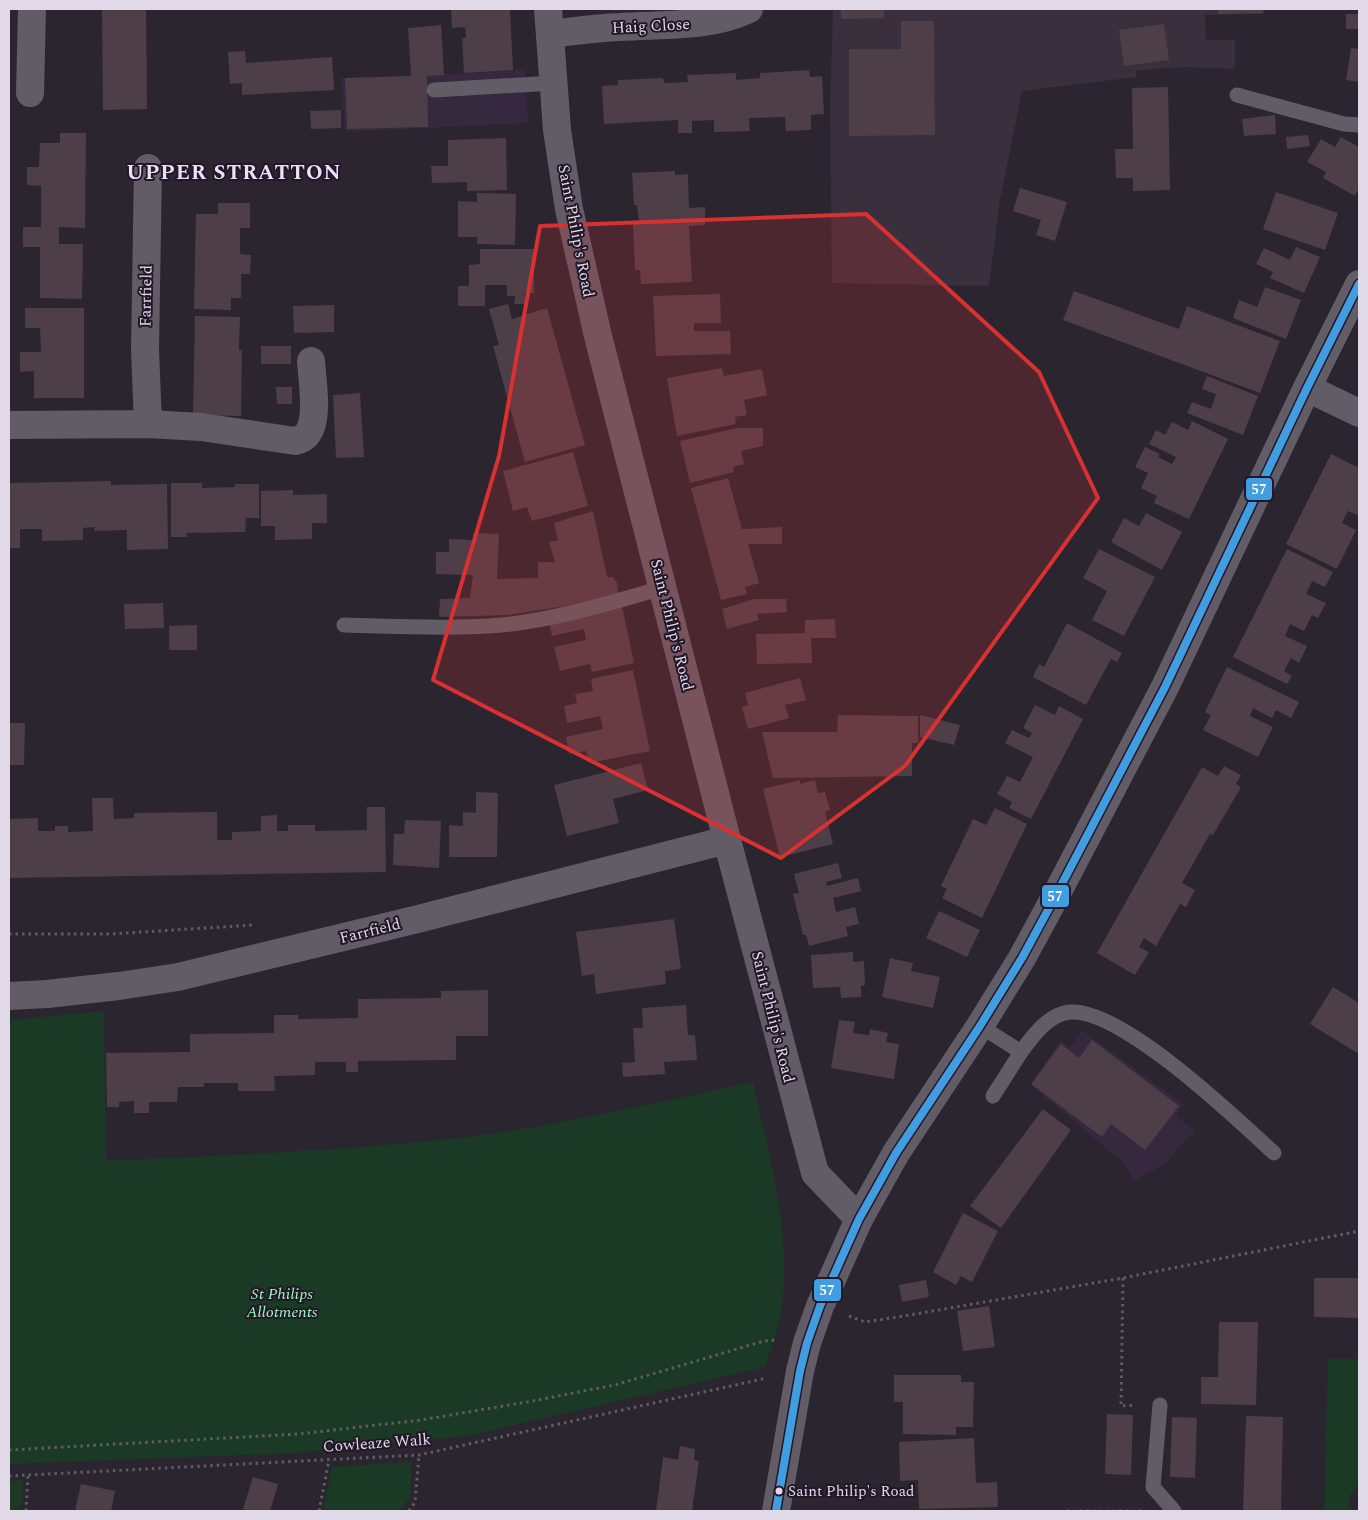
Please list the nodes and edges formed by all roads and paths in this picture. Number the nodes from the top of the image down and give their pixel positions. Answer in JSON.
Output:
{"nodes":[{"id":1,"x":32,"y":9,"type":"edge"},
{"id":2,"x":749,"y":9,"type":"edge"},
{"id":3,"x":713,"y":15,"type":"edge"},
{"id":4,"x":549,"y":21,"type":"edge"},
{"id":5,"x":554,"y":83,"type":"junction"},
{"id":6,"x":434,"y":90,"type":"dead end"},
{"id":7,"x":30,"y":93,"type":"dead end"},
{"id":8,"x":1237,"y":95,"type":"dead end"},
{"id":9,"x":1359,"y":125,"type":"edge"},
{"id":10,"x":148,"y":168,"type":"dead end"},
{"id":11,"x":1359,"y":284,"type":"edge"},
{"id":12,"x":311,"y":361,"type":"dead end"},
{"id":13,"x":1307,"y":388,"type":"junction"},
{"id":14,"x":1359,"y":413,"type":"edge"},
{"id":15,"x":148,"y":424,"type":"junction"},
{"id":16,"x":9,"y":425,"type":"edge"},
{"id":17,"x":662,"y":588,"type":"junction"},
{"id":18,"x":344,"y":625,"type":"dead end"},
{"id":19,"x":727,"y":840,"type":"junction"},
{"id":20,"x":260,"y":924,"type":"dead end"},
{"id":21,"x":9,"y":934,"type":"edge"},
{"id":22,"x":9,"y":996,"type":"edge"},
{"id":23,"x":980,"y":1026,"type":"junction"},
{"id":24,"x":1021,"y":1052,"type":"junction"},
{"id":25,"x":993,"y":1096,"type":"dead end"},
{"id":26,"x":1274,"y":1153,"type":"dead end"},
{"id":27,"x":859,"y":1219,"type":"junction"},
{"id":28,"x":1359,"y":1231,"type":"edge"},
{"id":29,"x":1123,"y":1278,"type":"junction"},
{"id":30,"x":850,"y":1316,"type":"dead end"},
{"id":31,"x":807,"y":1343,"type":"junction"},
{"id":32,"x":800,"y":1371,"type":"junction"},
{"id":33,"x":1160,"y":1405,"type":"joint"},
{"id":34,"x":9,"y":1450,"type":"edge"},
{"id":35,"x":419,"y":1455,"type":"junction"},
{"id":36,"x":328,"y":1460,"type":"junction"},
{"id":37,"x":28,"y":1474,"type":"junction"},
{"id":38,"x":9,"y":1476,"type":"edge"},
{"id":39,"x":26,"y":1511,"type":"edge"},
{"id":40,"x":319,"y":1511,"type":"edge"},
{"id":41,"x":409,"y":1511,"type":"edge"},
{"id":42,"x":776,"y":1511,"type":"edge"},
{"id":43,"x":1067,"y":1511,"type":"edge"},
{"id":44,"x":1174,"y":1511,"type":"edge"}],
"edges":[{"from":1,"to":7,"type":"street"},
{"from":2,"to":3,"type":"street","name":"Haig Close"},
{"from":3,"to":4,"type":"street","name":"Haig Close"},
{"from":4,"to":5,"type":"street","name":"Saint Philip's Road"},
{"from":5,"to":6,"type":"lane"},
{"from":5,"to":17,"type":"street","name":"Saint Philip's Road"},
{"from":8,"to":9,"type":"lane"},
{"from":10,"to":15,"type":"street","name":"Farrfield"},
{"from":11,"to":13,"type":"street"},
{"from":12,"to":15,"type":"street"},
{"from":13,"to":14,"type":"street"},
{"from":13,"to":23,"type":"street"},
{"from":15,"to":16,"type":"street"},
{"from":17,"to":18,"type":"lane"},
{"from":17,"to":19,"type":"street","name":"Saint Philip's Road"},
{"from":19,"to":22,"type":"street","name":"Farrfield"},
{"from":19,"to":27,"type":"street","name":"Saint Philip's Road"},
{"from":20,"to":21,"type":"path"},
{"from":23,"to":24,"type":"lane"},
{"from":23,"to":27,"type":"street"},
{"from":24,"to":25,"type":"lane"},
{"from":24,"to":26,"type":"lane"},
{"from":27,"to":31,"type":"street"},
{"from":28,"to":29,"type":"path"},
{"from":29,"to":30,"type":"path"},
{"from":29,"to":33,"type":"path"},
{"from":31,"to":32,"type":"street"},
{"from":31,"to":34,"type":"path"},
{"from":32,"to":35,"type":"path","name":"Cowleaze Walk"},
{"from":32,"to":42,"type":"street"},
{"from":33,"to":44,"type":"lane"},
{"from":35,"to":36,"type":"path","name":"Cowleaze Walk"},
{"from":35,"to":41,"type":"path"},
{"from":36,"to":37,"type":"path","name":"Cowleaze Walk"},
{"from":36,"to":40,"type":"path"},
{"from":37,"to":38,"type":"path","name":"Cowleaze Walk"},
{"from":37,"to":39,"type":"path"},
{"from":43,"to":44,"type":"path"}]}
